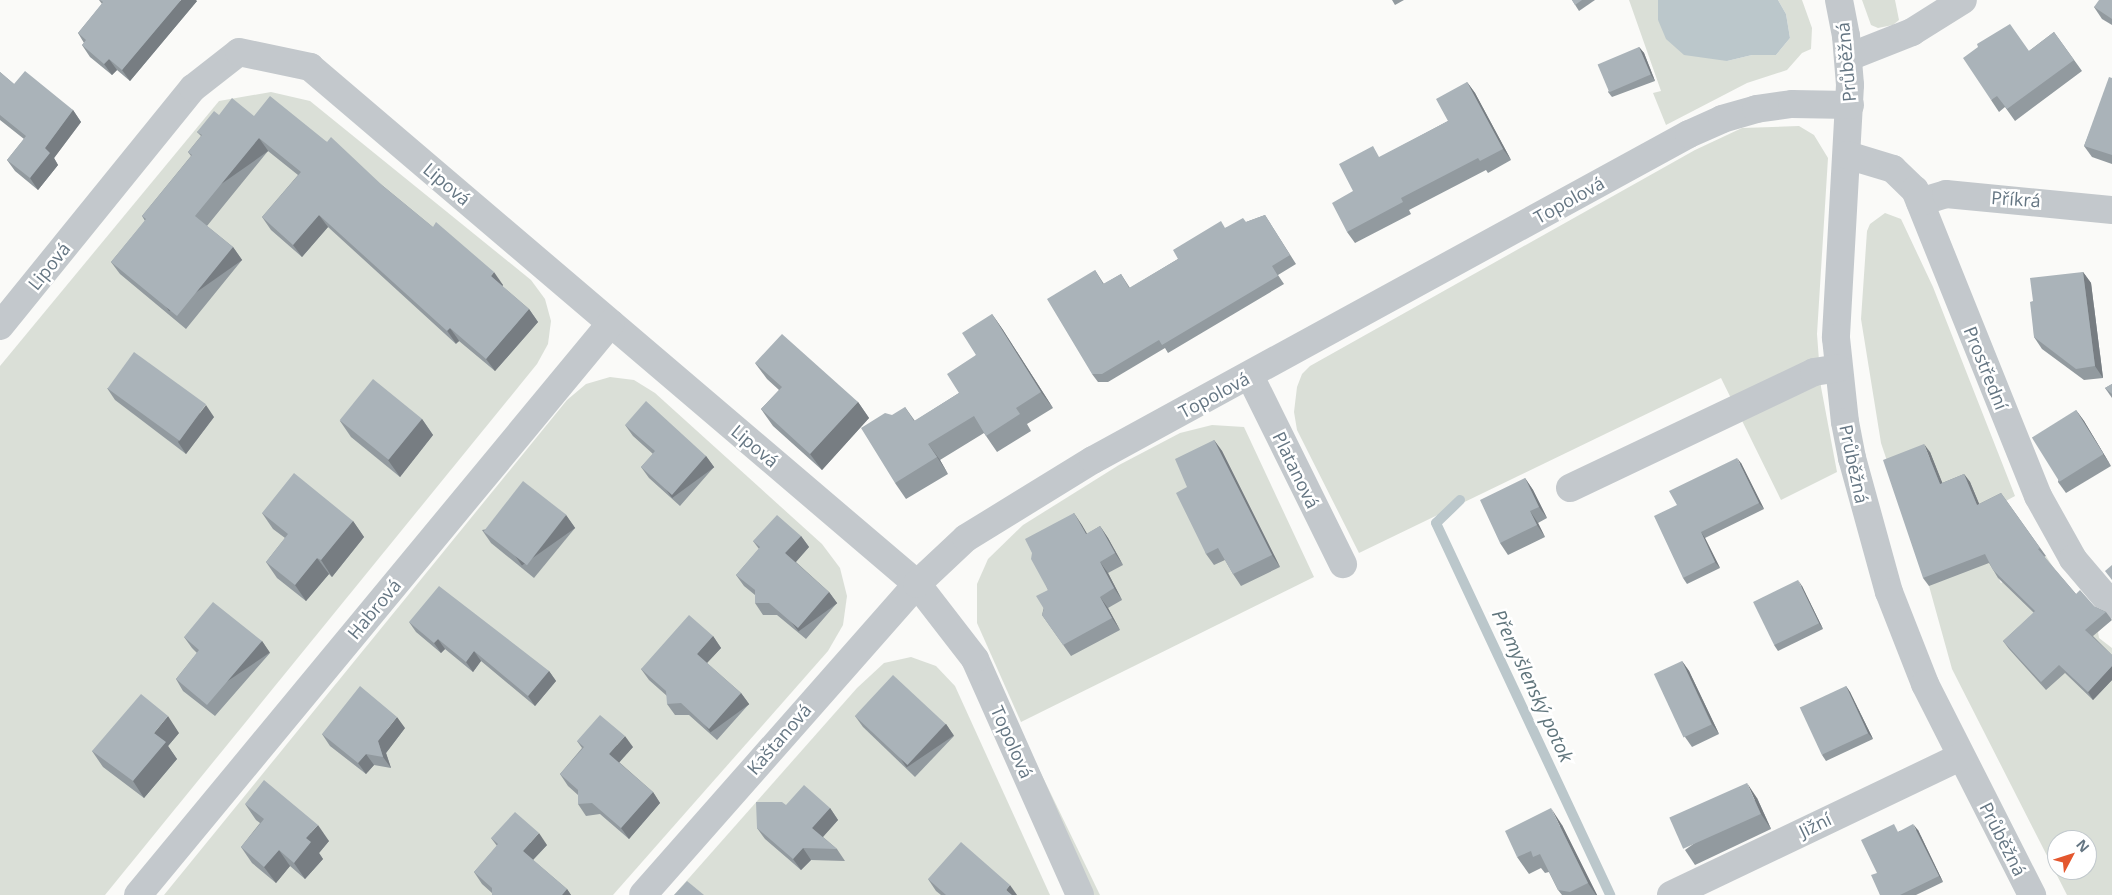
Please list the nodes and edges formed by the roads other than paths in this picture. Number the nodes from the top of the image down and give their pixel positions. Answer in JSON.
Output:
{"nodes":[{"id":1,"x":1839,"y":0,"type":"edge"},
{"id":2,"x":1963,"y":0,"type":"edge"},
{"id":3,"x":1849,"y":57,"type":"junction"},
{"id":4,"x":1850,"y":105,"type":"junction"},
{"id":5,"x":1847,"y":155,"type":"junction"},
{"id":6,"x":1920,"y":202,"type":"junction"},
{"id":7,"x":2112,"y":210,"type":"edge"},
{"id":8,"x":610,"y":323,"type":"junction"},
{"id":9,"x":0,"y":326,"type":"edge"},
{"id":10,"x":1838,"y":368,"type":"junction"},
{"id":11,"x":1250,"y":376,"type":"junction"},
{"id":12,"x":1570,"y":488,"type":"dead end"},
{"id":13,"x":1343,"y":564,"type":"dead end"},
{"id":14,"x":917,"y":584,"type":"junction"},
{"id":15,"x":2112,"y":605,"type":"edge"},
{"id":16,"x":1960,"y":757,"type":"junction"},
{"id":17,"x":138,"y":895,"type":"edge"},
{"id":18,"x":643,"y":895,"type":"edge"},
{"id":19,"x":1080,"y":895,"type":"edge"},
{"id":20,"x":1671,"y":895,"type":"edge"},
{"id":21,"x":2032,"y":895,"type":"edge"}],
"edges":[{"from":1,"to":3,"type":"street","name":"Průběžná"},
{"from":2,"to":3,"type":"street"},
{"from":3,"to":4,"type":"street","name":"Průběžná"},
{"from":4,"to":5,"type":"street","name":"Průběžná"},
{"from":4,"to":11,"type":"street","name":"Topolová"},
{"from":5,"to":6,"type":"street","name":"Prostřední"},
{"from":5,"to":10,"type":"street","name":"Průběžná"},
{"from":6,"to":7,"type":"street","name":"Příkrá"},
{"from":6,"to":15,"type":"street","name":"Prostřední"},
{"from":8,"to":9,"type":"street","name":"Lipová"},
{"from":8,"to":14,"type":"street","name":"Lipová"},
{"from":8,"to":17,"type":"street","name":"Habrová"},
{"from":10,"to":12,"type":"street"},
{"from":10,"to":16,"type":"street","name":"Průběžná"},
{"from":11,"to":13,"type":"street","name":"Platanová"},
{"from":11,"to":14,"type":"street","name":"Topolová"},
{"from":14,"to":18,"type":"street","name":"Kaštanová"},
{"from":14,"to":19,"type":"street","name":"Topolová"},
{"from":16,"to":20,"type":"street","name":"Jižní"},
{"from":16,"to":21,"type":"street","name":"Průběžná"}]}
